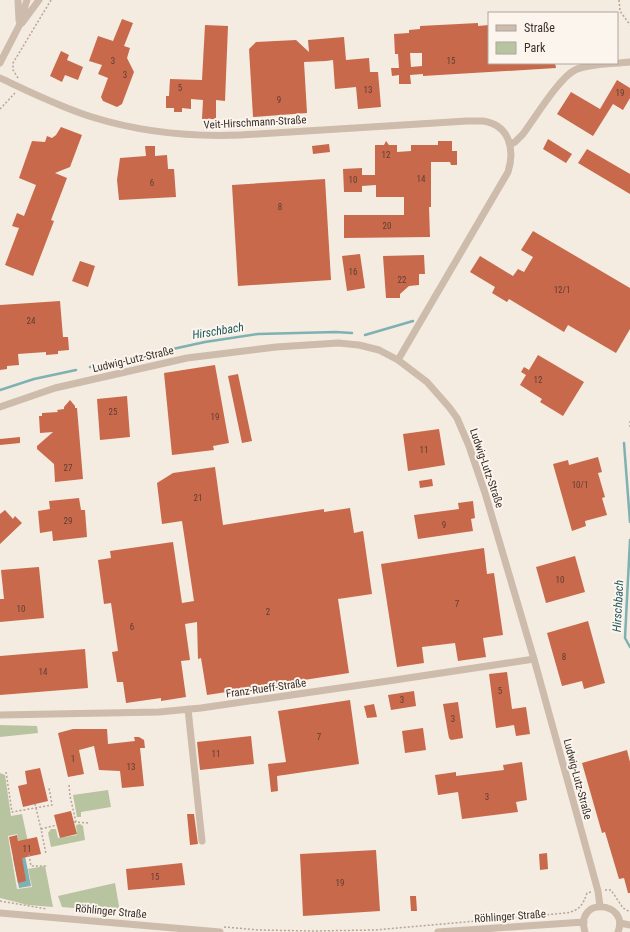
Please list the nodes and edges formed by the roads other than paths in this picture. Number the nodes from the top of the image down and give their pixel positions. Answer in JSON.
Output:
{"nodes":[{"id":1,"x":18,"y":0,"type":"edge"},
{"id":2,"x":26,"y":0,"type":"edge"},
{"id":3,"x":39,"y":0,"type":"edge"},
{"id":4,"x":19,"y":26,"type":"junction"},
{"id":5,"x":630,"y":62,"type":"edge"},
{"id":6,"x":0,"y":63,"type":"edge"},
{"id":7,"x":618,"y":63,"type":"edge"},
{"id":8,"x":612,"y":64,"type":"edge"},
{"id":9,"x":0,"y":78,"type":"edge"},
{"id":10,"x":510,"y":144,"type":"junction"},
{"id":11,"x":398,"y":360,"type":"junction"},
{"id":12,"x":0,"y":407,"type":"edge"},
{"id":13,"x":534,"y":659,"type":"junction"},
{"id":14,"x":188,"y":709,"type":"junction"},
{"id":15,"x":0,"y":715,"type":"edge"},
{"id":16,"x":202,"y":841,"type":"dead end"},
{"id":17,"x":600,"y":906,"type":"junction"},
{"id":18,"x":0,"y":913,"type":"edge"},
{"id":19,"x":584,"y":922,"type":"junction"},
{"id":20,"x":620,"y":924,"type":"junction"},
{"id":21,"x":630,"y":925,"type":"edge"},
{"id":22,"x":221,"y":929,"type":"edge"},
{"id":23,"x":438,"y":932,"type":"edge"},
{"id":24,"x":585,"y":932,"type":"edge"},
{"id":25,"x":618,"y":932,"type":"edge"}],
"edges":[{"from":1,"to":4,"type":"street"},
{"from":2,"to":4,"type":"street"},
{"from":3,"to":4,"type":"street"},
{"from":4,"to":6,"type":"street"},
{"from":5,"to":7,"type":"street"},
{"from":8,"to":10,"type":"street"},
{"from":9,"to":10,"type":"street","name":"Veit-Hirschmann-Straße"},
{"from":10,"to":11,"type":"street"},
{"from":11,"to":12,"type":"street","name":"Ludwig-Lutz-Straße"},
{"from":11,"to":13,"type":"street","name":"Ludwig-Lutz-Straße"},
{"from":13,"to":14,"type":"street","name":"Franz-Rueff-Straße"},
{"from":13,"to":17,"type":"street","name":"Ludwig-Lutz-Straße"},
{"from":14,"to":15,"type":"street","name":"Franz-Rueff-Straße"},
{"from":14,"to":16,"type":"street"},
{"from":17,"to":19,"type":"street"},
{"from":17,"to":20,"type":"street"},
{"from":18,"to":22,"type":"street","name":"Röhlinger Straße"},
{"from":19,"to":23,"type":"street","name":"Röhlinger Straße"},
{"from":19,"to":24,"type":"street"},
{"from":20,"to":21,"type":"street"},
{"from":20,"to":25,"type":"street"}]}
